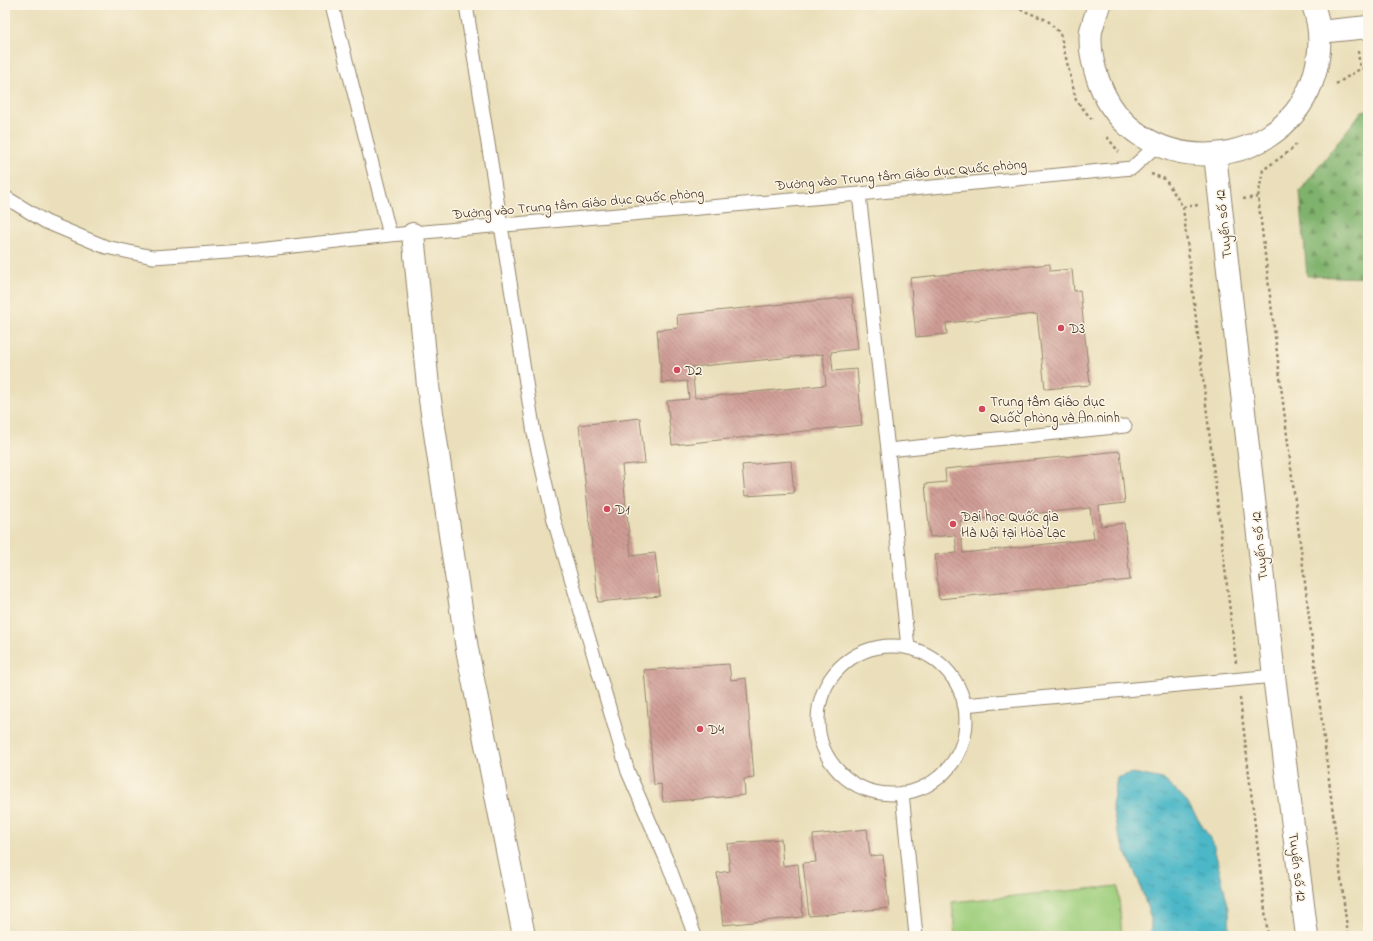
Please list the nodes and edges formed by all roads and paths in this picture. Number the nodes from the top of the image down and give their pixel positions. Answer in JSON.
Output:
{"nodes":[{"id":1,"x":332,"y":5,"type":"edge"},
{"id":2,"x":466,"y":5,"type":"edge"},
{"id":3,"x":1009,"y":5,"type":"edge"},
{"id":4,"x":1099,"y":5,"type":"edge"},
{"id":5,"x":1313,"y":5,"type":"edge"},
{"id":6,"x":1368,"y":27,"type":"edge"},
{"id":7,"x":1319,"y":32,"type":"junction"},
{"id":8,"x":1368,"y":68,"type":"edge"},
{"id":9,"x":1333,"y":85,"type":"dead end"},
{"id":10,"x":1094,"y":122,"type":"dead end"},
{"id":11,"x":1104,"y":134,"type":"dead end"},
{"id":12,"x":1300,"y":138,"type":"dead end"},
{"id":13,"x":1157,"y":145,"type":"junction"},
{"id":14,"x":1215,"y":155,"type":"junction"},
{"id":15,"x":1132,"y":168,"type":"junction"},
{"id":16,"x":859,"y":194,"type":"junction"},
{"id":17,"x":5,"y":197,"type":"edge"},
{"id":18,"x":501,"y":226,"type":"junction"},
{"id":19,"x":413,"y":234,"type":"junction"},
{"id":20,"x":390,"y":235,"type":"junction"},
{"id":21,"x":1125,"y":426,"type":"dead end"},
{"id":22,"x":888,"y":450,"type":"junction"},
{"id":23,"x":908,"y":648,"type":"junction"},
{"id":24,"x":1274,"y":676,"type":"junction"},
{"id":25,"x":1238,"y":680,"type":"junction"},
{"id":26,"x":964,"y":705,"type":"junction"},
{"id":27,"x":902,"y":793,"type":"junction"},
{"id":28,"x":524,"y":936,"type":"edge"},
{"id":29,"x":695,"y":936,"type":"edge"},
{"id":30,"x":916,"y":936,"type":"edge"},
{"id":31,"x":1268,"y":936,"type":"edge"},
{"id":32,"x":1306,"y":936,"type":"edge"},
{"id":33,"x":1348,"y":936,"type":"edge"}],
"edges":[{"from":1,"to":20,"type":"lane"},
{"from":2,"to":18,"type":"lane"},
{"from":3,"to":10,"type":"path"},
{"from":4,"to":13,"type":"street"},
{"from":5,"to":7,"type":"street"},
{"from":6,"to":7,"type":"street"},
{"from":7,"to":14,"type":"street"},
{"from":8,"to":9,"type":"path"},
{"from":11,"to":15,"type":"path"},
{"from":12,"to":33,"type":"path"},
{"from":13,"to":14,"type":"street"},
{"from":13,"to":15,"type":"lane"},
{"from":14,"to":24,"type":"street","name":"Tuyến số 12"},
{"from":15,"to":16,"type":"lane","name":"Đường vào Trung tâm Giáo dục Quốc phòng"},
{"from":15,"to":25,"type":"path"},
{"from":16,"to":18,"type":"lane","name":"Đường vào Trung tâm Giáo dục Quốc phòng"},
{"from":16,"to":22,"type":"lane"},
{"from":17,"to":20,"type":"lane","name":"Đường vào Trung tâm Giáo dục Quốc phòng"},
{"from":18,"to":19,"type":"lane","name":"Đường vào Trung tâm Giáo dục Quốc phòng"},
{"from":18,"to":29,"type":"lane"},
{"from":19,"to":20,"type":"lane","name":"Đường vào Trung tâm Giáo dục Quốc phòng"},
{"from":19,"to":28,"type":"street"},
{"from":21,"to":22,"type":"lane"},
{"from":22,"to":23,"type":"lane"},
{"from":23,"to":26,"type":"lane"},
{"from":23,"to":27,"type":"lane"},
{"from":24,"to":25,"type":"lane"},
{"from":24,"to":32,"type":"street","name":"Tuyến số 12"},
{"from":25,"to":26,"type":"lane"},
{"from":25,"to":31,"type":"path"},
{"from":26,"to":27,"type":"lane"},
{"from":27,"to":30,"type":"lane"}]}
